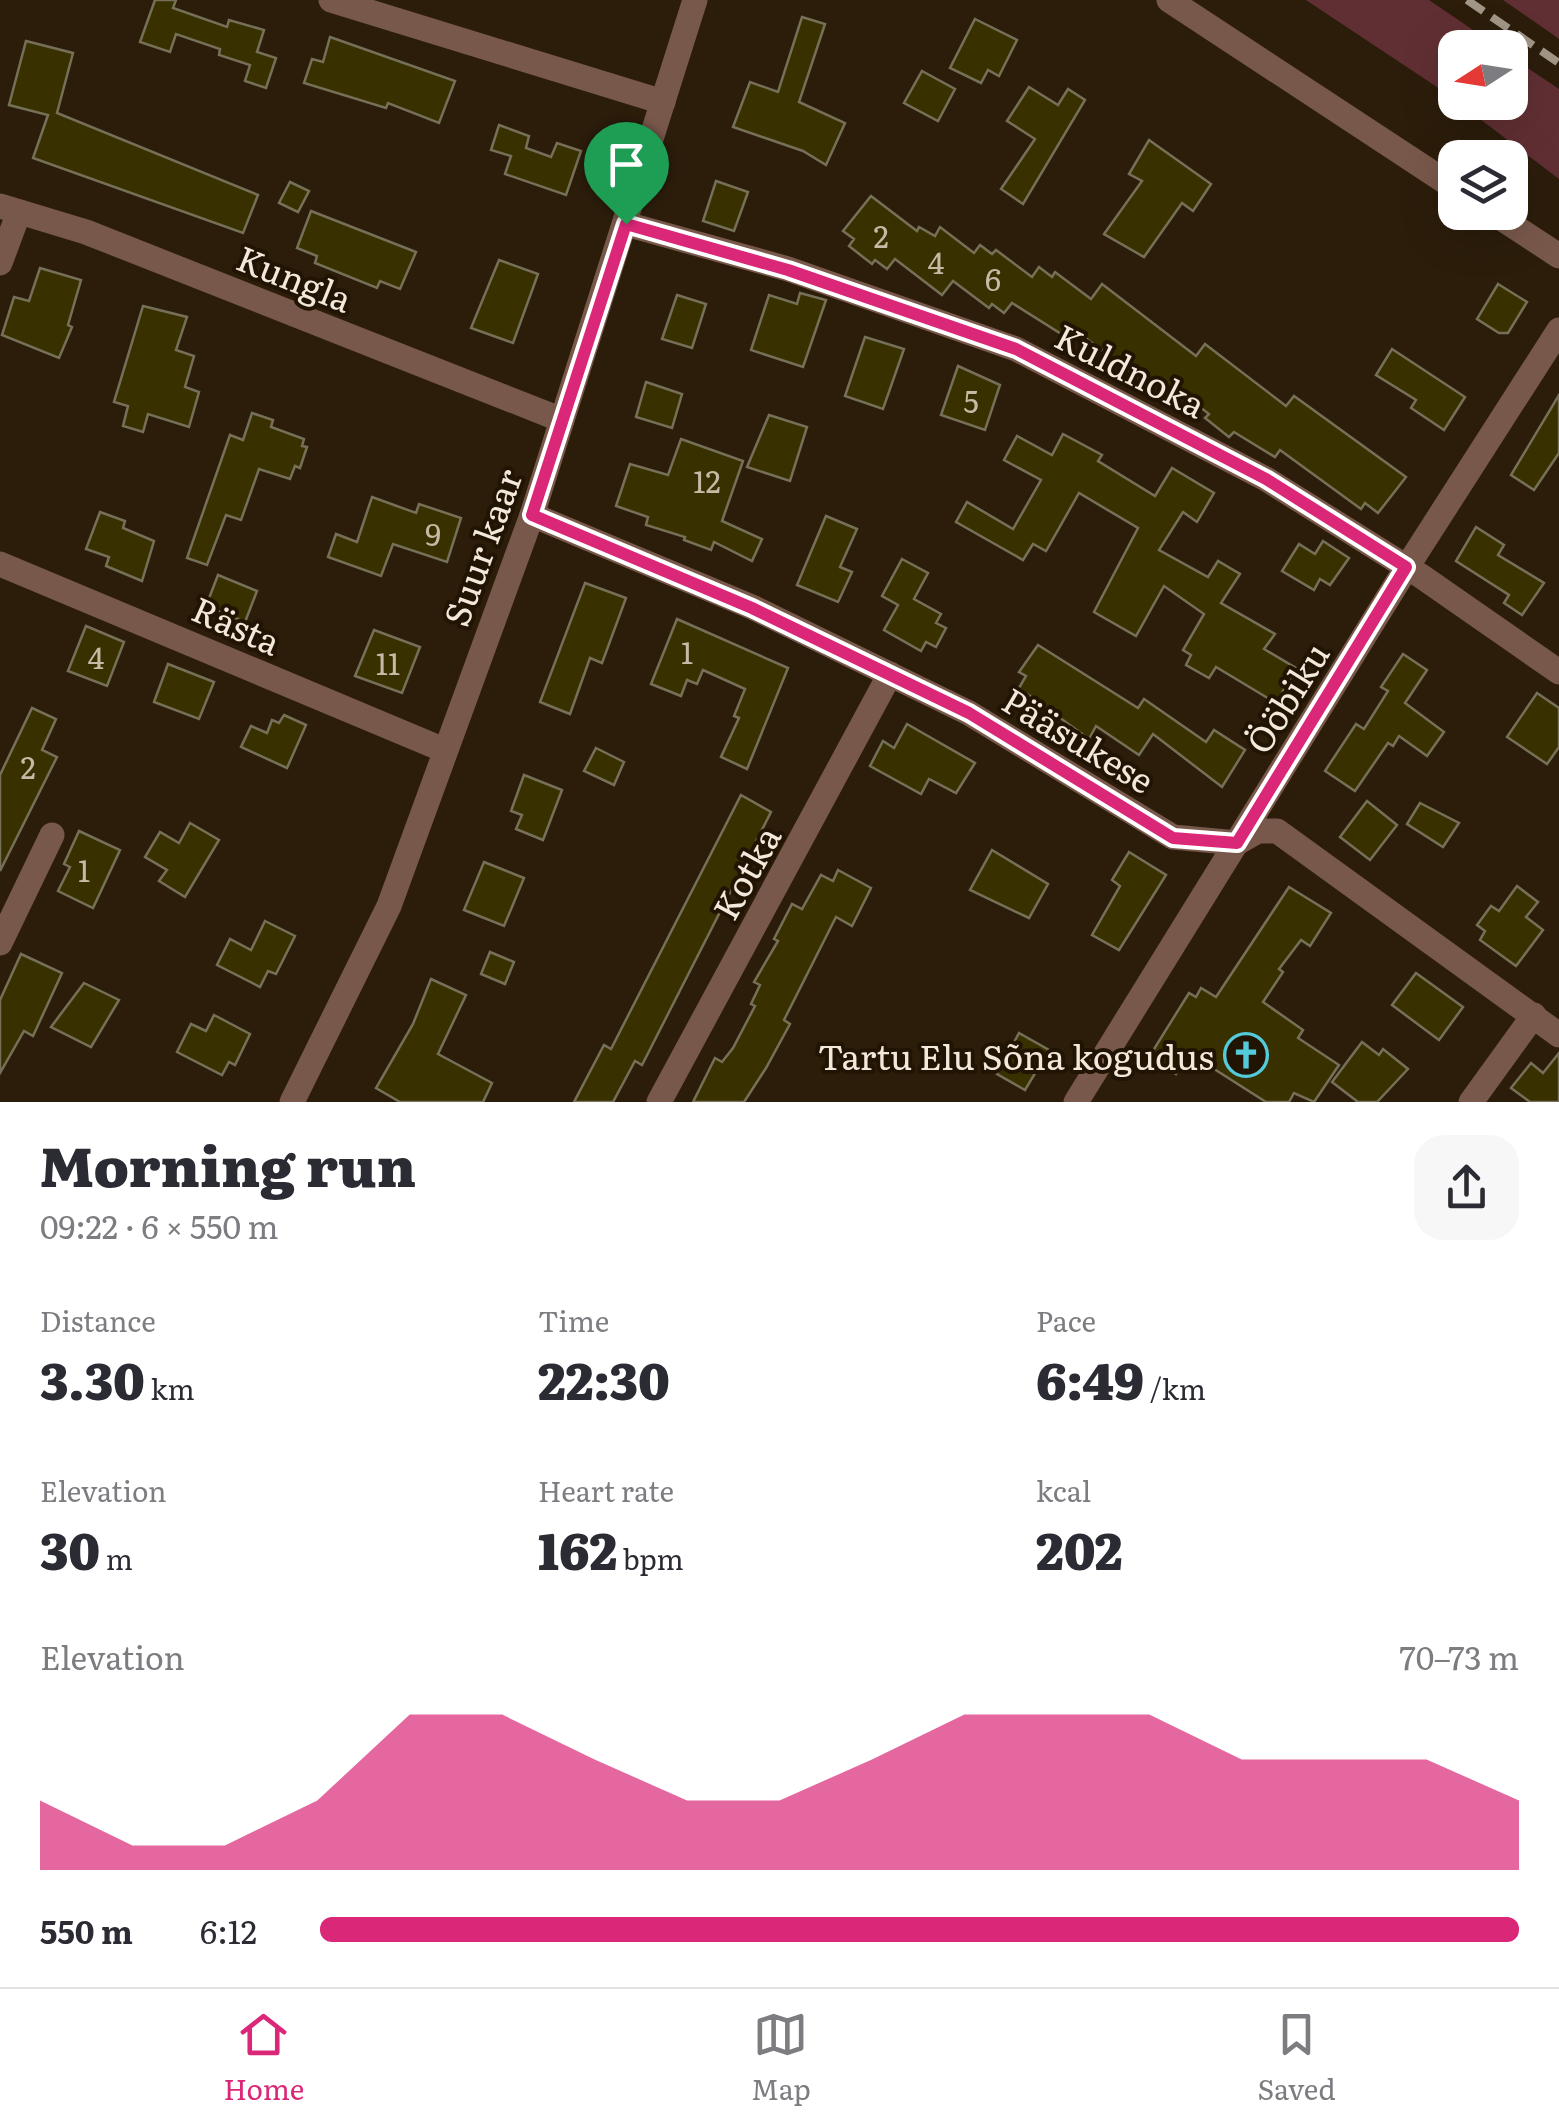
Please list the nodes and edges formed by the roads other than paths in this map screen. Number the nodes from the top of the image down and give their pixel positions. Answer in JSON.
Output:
{"nodes":[{"id":1,"x":331,"y":0,"type":"edge"},
{"id":2,"x":696,"y":0,"type":"edge"},
{"id":3,"x":1169,"y":0,"type":"edge"},
{"id":4,"x":663,"y":102,"type":"junction"},
{"id":5,"x":1438,"y":177,"type":"edge"},
{"id":6,"x":9,"y":209,"type":"edge"},
{"id":7,"x":626,"y":224,"type":"junction"},
{"id":8,"x":1519,"y":230,"type":"edge"},
{"id":9,"x":1559,"y":256,"type":"edge"},
{"id":10,"x":0,"y":262,"type":"edge"},
{"id":11,"x":1559,"y":330,"type":"edge"},
{"id":12,"x":562,"y":420,"type":"junction"},
{"id":13,"x":532,"y":515,"type":"junction"},
{"id":14,"x":0,"y":564,"type":"edge"},
{"id":15,"x":1406,"y":567,"type":"junction"},
{"id":16,"x":1559,"y":672,"type":"edge"},
{"id":17,"x":890,"y":674,"type":"junction"},
{"id":18,"x":444,"y":750,"type":"junction"},
{"id":19,"x":52,"y":835,"type":"dead end"},
{"id":20,"x":1237,"y":843,"type":"junction"},
{"id":21,"x":0,"y":943,"type":"edge"},
{"id":22,"x":1534,"y":1014,"type":"junction"},
{"id":23,"x":1559,"y":1035,"type":"edge"},
{"id":24,"x":292,"y":1102,"type":"edge"},
{"id":25,"x":659,"y":1102,"type":"edge"},
{"id":26,"x":1076,"y":1102,"type":"edge"},
{"id":27,"x":1471,"y":1102,"type":"edge"}],
"edges":[{"from":1,"to":4,"type":"street"},
{"from":2,"to":4,"type":"street","name":"Suur kaar"},
{"from":3,"to":5,"type":"street"},
{"from":4,"to":7,"type":"street","name":"Suur kaar"},
{"from":6,"to":10,"type":"street"},
{"from":6,"to":12,"type":"street","name":"Kungla"},
{"from":7,"to":12,"type":"street","name":"Suur kaar"},
{"from":7,"to":15,"type":"street","name":"Kuldnoka"},
{"from":8,"to":9,"type":"street"},
{"from":11,"to":15,"type":"street","name":"Ööbiku"},
{"from":12,"to":13,"type":"street","name":"Suur kaar"},
{"from":13,"to":17,"type":"street","name":"Pääsukese"},
{"from":13,"to":18,"type":"street","name":"Suur kaar"},
{"from":14,"to":18,"type":"street","name":"Rästa"},
{"from":15,"to":16,"type":"street","name":"Kuldnoka"},
{"from":15,"to":20,"type":"street","name":"Ööbiku"},
{"from":17,"to":20,"type":"street","name":"Pääsukese"},
{"from":17,"to":25,"type":"street","name":"Kotka"},
{"from":18,"to":24,"type":"street","name":"Suur kaar"},
{"from":19,"to":21,"type":"street"},
{"from":20,"to":22,"type":"street","name":"Pääsukese"},
{"from":20,"to":26,"type":"street","name":"Ööbiku"},
{"from":22,"to":23,"type":"street","name":"Pääsukese"},
{"from":22,"to":27,"type":"street"}]}
